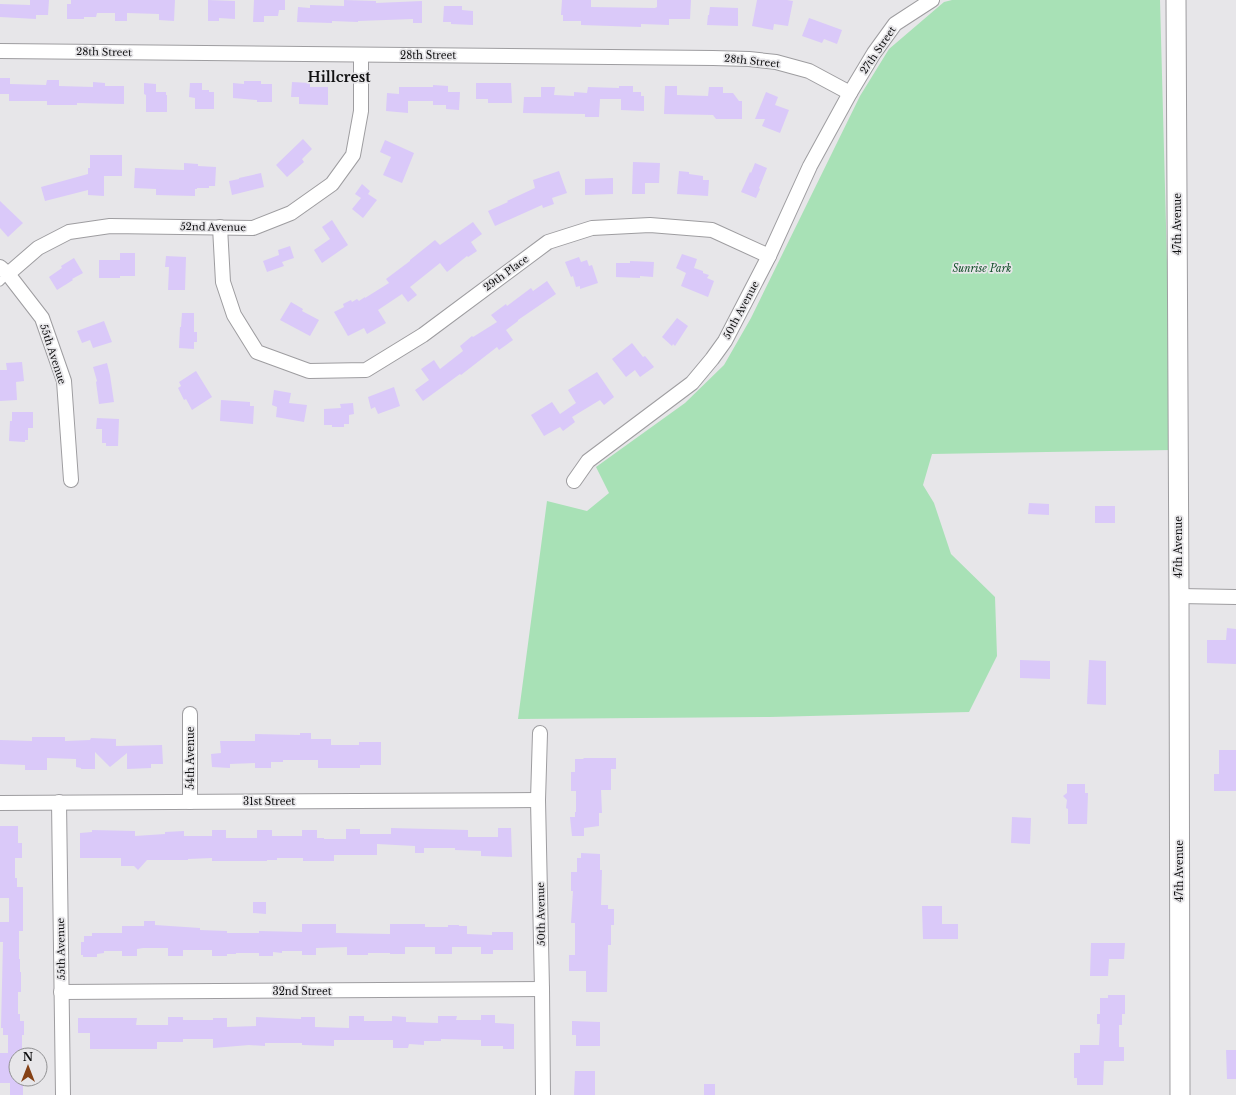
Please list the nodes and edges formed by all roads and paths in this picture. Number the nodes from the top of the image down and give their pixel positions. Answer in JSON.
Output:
{"nodes":[{"id":1,"x":932,"y":0,"type":"edge"},
{"id":2,"x":1176,"y":0,"type":"edge"},
{"id":3,"x":0,"y":51,"type":"edge"},
{"id":4,"x":361,"y":55,"type":"junction"},
{"id":5,"x":850,"y":93,"type":"junction"},
{"id":6,"x":220,"y":227,"type":"junction"},
{"id":7,"x":769,"y":256,"type":"junction"},
{"id":8,"x":3,"y":274,"type":"edge"},
{"id":9,"x":71,"y":480,"type":"dead end"},
{"id":10,"x":574,"y":481,"type":"dead end"},
{"id":11,"x":1179,"y":596,"type":"junction"},
{"id":12,"x":1236,"y":597,"type":"edge"},
{"id":13,"x":190,"y":714,"type":"dead end"},
{"id":14,"x":540,"y":733,"type":"dead end"},
{"id":15,"x":538,"y":800,"type":"junction"},
{"id":16,"x":59,"y":802,"type":"junction"},
{"id":17,"x":190,"y":802,"type":"junction"},
{"id":18,"x":0,"y":803,"type":"edge"},
{"id":19,"x":542,"y":989,"type":"junction"},
{"id":20,"x":61,"y":992,"type":"junction"},
{"id":21,"x":63,"y":1095,"type":"edge"},
{"id":22,"x":543,"y":1095,"type":"edge"},
{"id":23,"x":1180,"y":1095,"type":"edge"}],
"edges":[{"from":1,"to":5,"type":"street","name":"27th Street"},
{"from":2,"to":11,"type":"street","name":"47th Avenue"},
{"from":3,"to":4,"type":"street","name":"28th Street"},
{"from":4,"to":5,"type":"street","name":"28th Street"},
{"from":4,"to":6,"type":"street","name":"52nd Avenue"},
{"from":5,"to":7,"type":"street","name":"50th Avenue"},
{"from":6,"to":7,"type":"street","name":"29th Place"},
{"from":6,"to":8,"type":"street","name":"52nd Avenue"},
{"from":7,"to":10,"type":"street","name":"50th Avenue"},
{"from":8,"to":9,"type":"street","name":"55th Avenue"},
{"from":11,"to":12,"type":"street"},
{"from":11,"to":23,"type":"street","name":"47th Avenue"},
{"from":13,"to":17,"type":"street","name":"54th Avenue"},
{"from":14,"to":15,"type":"street","name":"50th Avenue"},
{"from":15,"to":17,"type":"street","name":"31st Street"},
{"from":15,"to":19,"type":"street","name":"50th Avenue"},
{"from":16,"to":17,"type":"street","name":"31st Street"},
{"from":16,"to":18,"type":"street","name":"31st Street"},
{"from":16,"to":20,"type":"street","name":"55th Avenue"},
{"from":19,"to":20,"type":"street","name":"32nd Street"},
{"from":19,"to":22,"type":"street","name":"50th Avenue"},
{"from":20,"to":21,"type":"street","name":"55th Avenue"}]}
